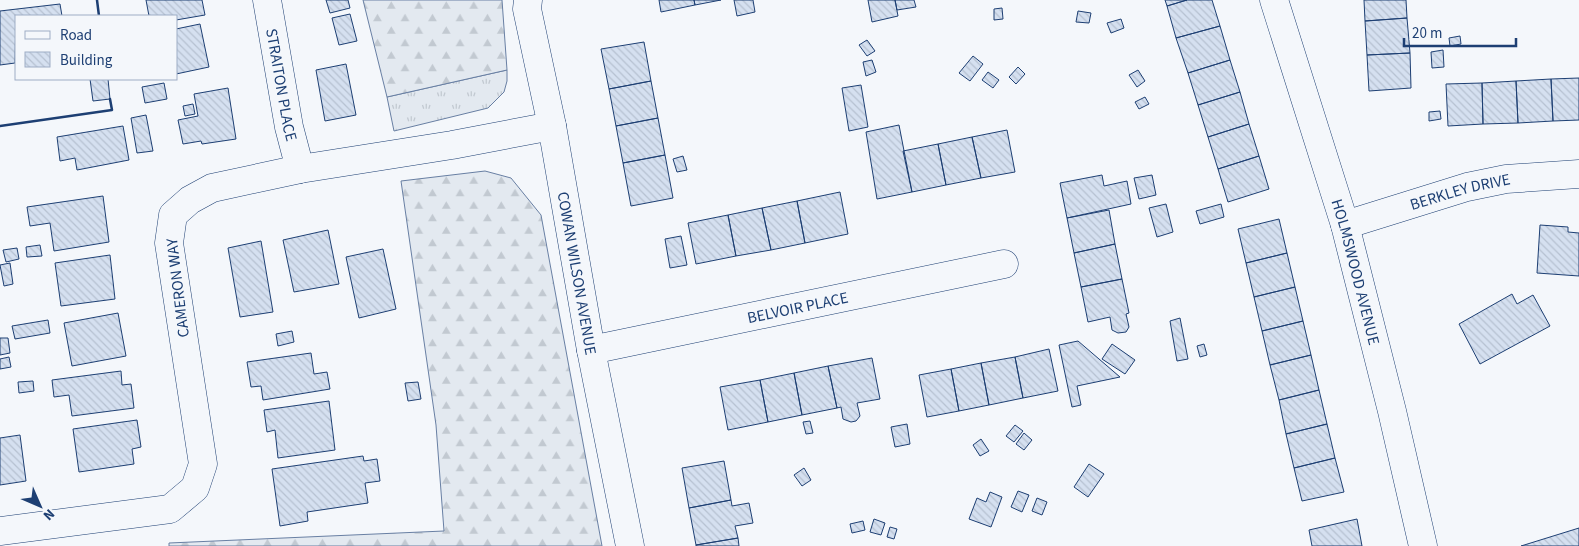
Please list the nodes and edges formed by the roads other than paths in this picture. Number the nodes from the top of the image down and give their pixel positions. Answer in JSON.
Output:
{"nodes":[{"id":1,"x":267,"y":0,"type":"edge"},
{"id":2,"x":528,"y":0,"type":"edge"},
{"id":3,"x":1274,"y":0,"type":"edge"},
{"id":4,"x":552,"y":126,"type":"junction"},
{"id":5,"x":300,"y":169,"type":"junction"},
{"id":6,"x":1579,"y":174,"type":"edge"},
{"id":7,"x":1345,"y":225,"type":"junction"},
{"id":8,"x":1004,"y":264,"type":"dead end"},
{"id":9,"x":591,"y":350,"type":"junction"},
{"id":10,"x":0,"y":531,"type":"edge"},
{"id":11,"x":630,"y":546,"type":"edge"},
{"id":12,"x":1423,"y":546,"type":"edge"}],
"edges":[{"from":1,"to":5,"type":"street","name":"STRAITON PLACE"},
{"from":2,"to":4,"type":"street","name":"COWAN WILSON AVENUE"},
{"from":3,"to":7,"type":"street","name":"HOLMSWOOD AVENUE"},
{"from":4,"to":5,"type":"street","name":"CAMERON WAY"},
{"from":4,"to":9,"type":"street","name":"COWAN WILSON AVENUE"},
{"from":5,"to":10,"type":"street","name":"CAMERON WAY"},
{"from":6,"to":7,"type":"street","name":"BERKLEY DRIVE"},
{"from":7,"to":12,"type":"street","name":"HOLMSWOOD AVENUE"},
{"from":8,"to":9,"type":"street","name":"BELVOIR PLACE"},
{"from":9,"to":11,"type":"street","name":"COWAN WILSON AVENUE"}]}
